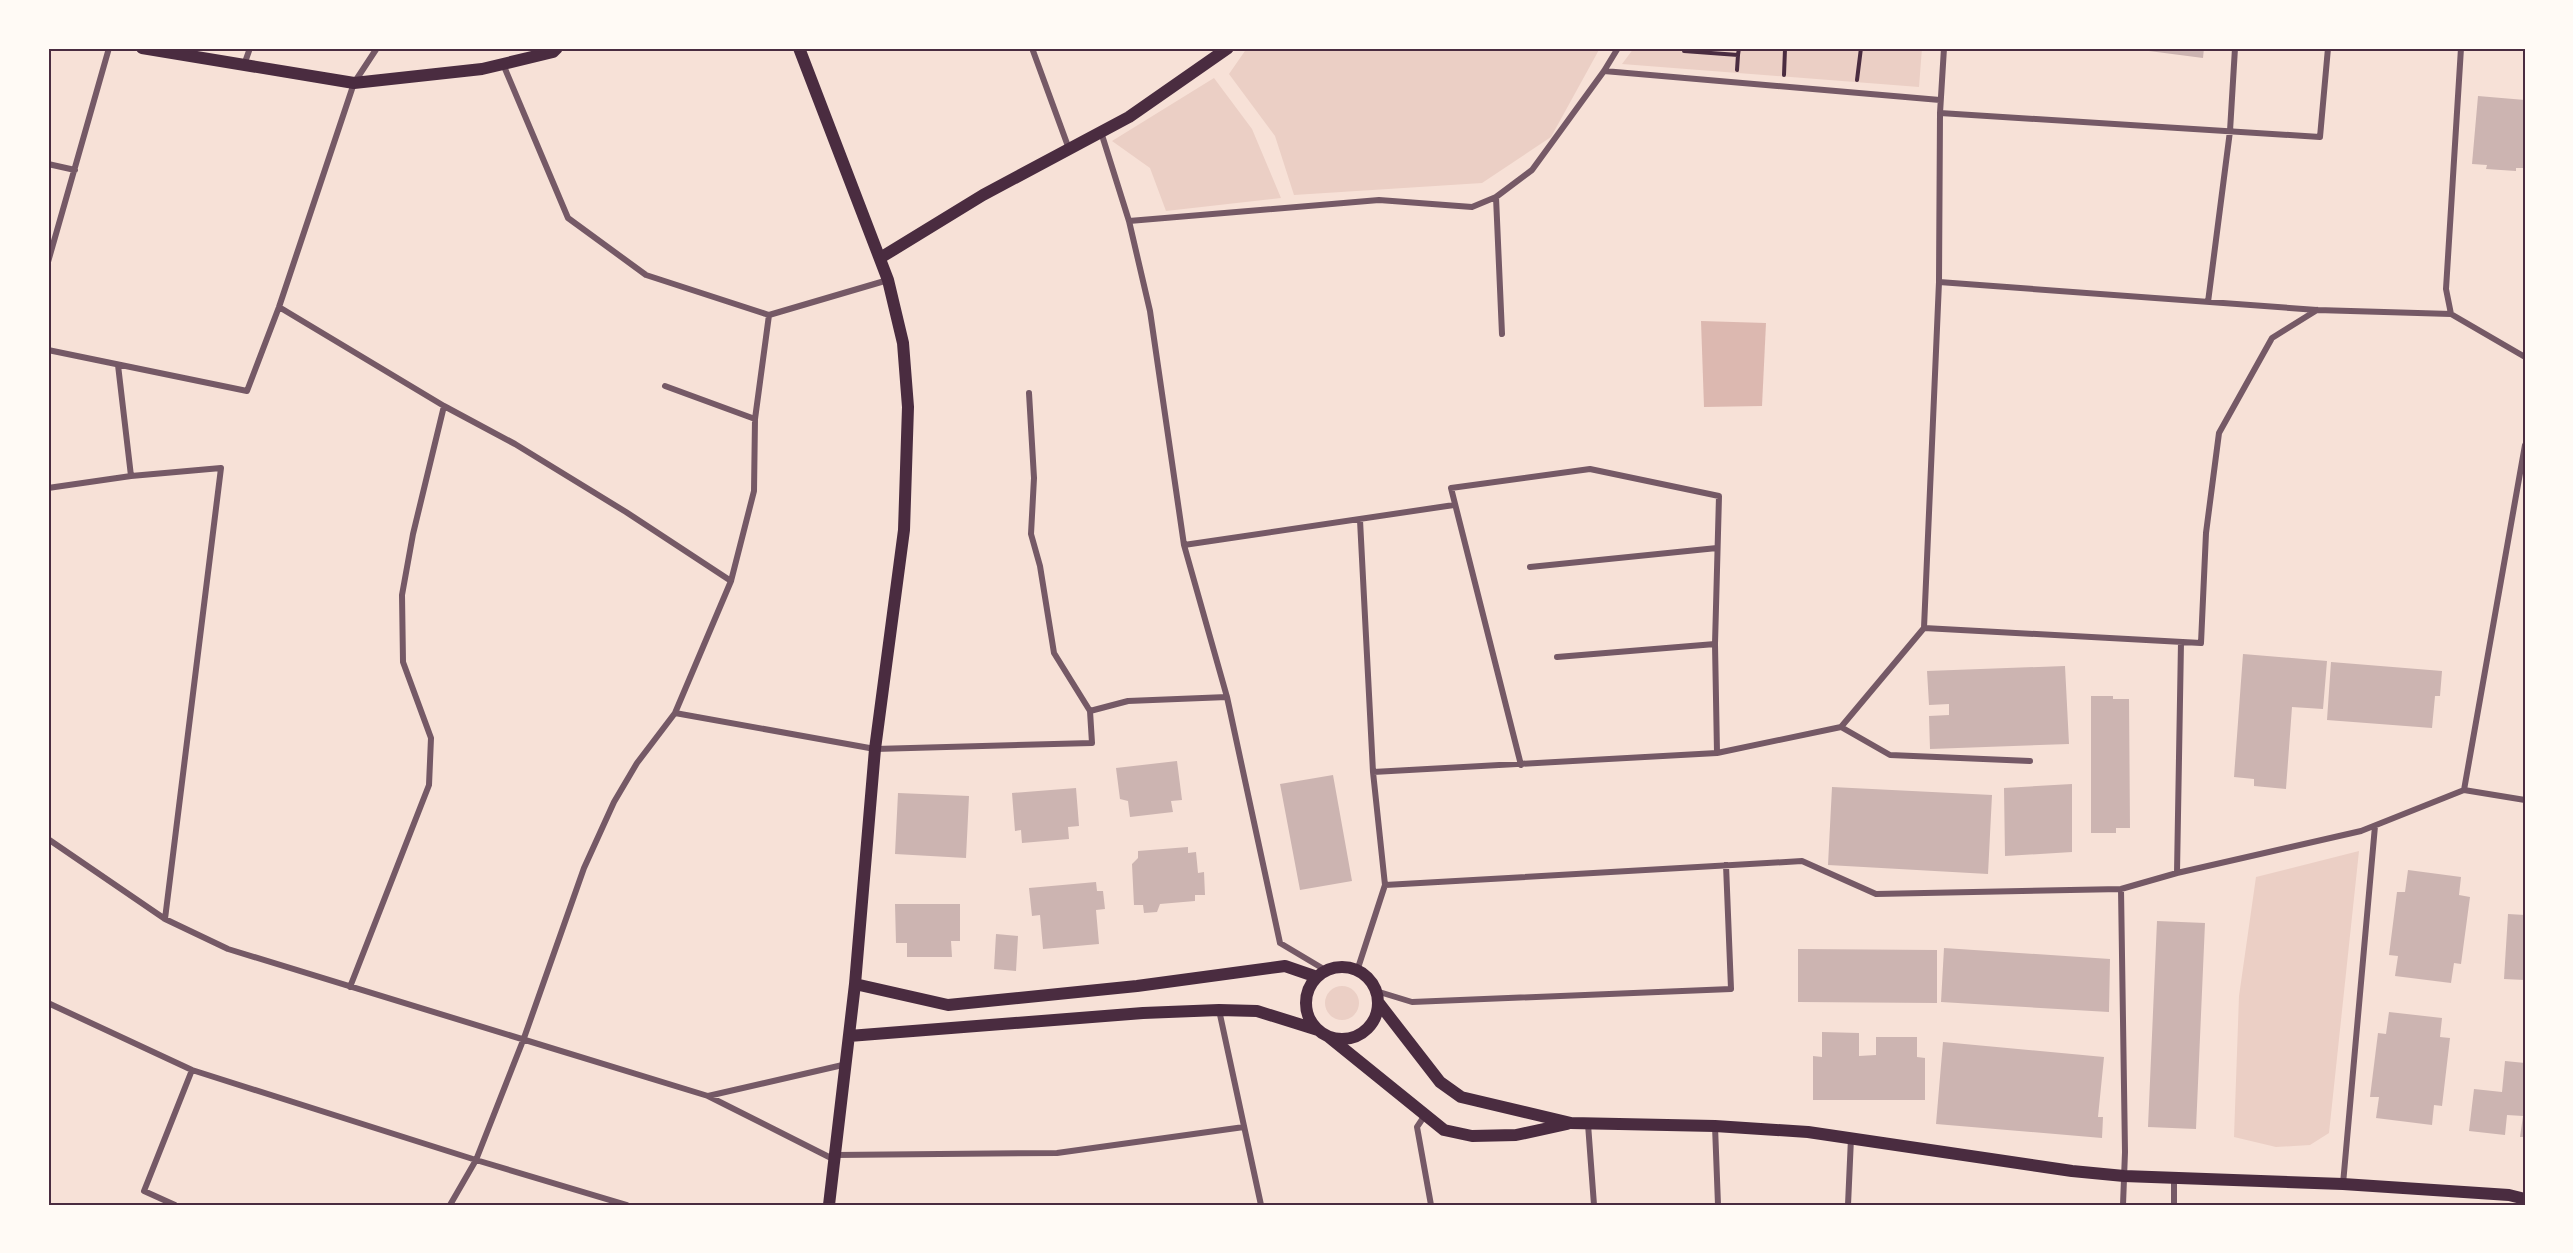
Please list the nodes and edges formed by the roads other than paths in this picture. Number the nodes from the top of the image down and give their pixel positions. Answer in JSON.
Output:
{"nodes":[{"id":1,"x":110,"y":48,"type":"edge"},
{"id":2,"x":147,"y":48,"type":"edge"},
{"id":3,"x":250,"y":48,"type":"edge"},
{"id":4,"x":377,"y":48,"type":"edge"},
{"id":5,"x":557,"y":48,"type":"edge"},
{"id":6,"x":800,"y":48,"type":"edge"},
{"id":7,"x":1032,"y":48,"type":"edge"},
{"id":8,"x":1228,"y":48,"type":"edge"},
{"id":9,"x":1618,"y":48,"type":"edge"},
{"id":10,"x":1944,"y":48,"type":"edge"},
{"id":11,"x":2235,"y":48,"type":"edge"},
{"id":12,"x":2328,"y":48,"type":"edge"},
{"id":13,"x":2461,"y":48,"type":"edge"},
{"id":14,"x":503,"y":64,"type":"junction"},
{"id":15,"x":244,"y":66,"type":"junction"},
{"id":16,"x":1604,"y":72,"type":"junction"},
{"id":17,"x":354,"y":83,"type":"junction"},
{"id":18,"x":1940,"y":100,"type":"junction"},
{"id":19,"x":1940,"y":113,"type":"junction"},
{"id":20,"x":2230,"y":131,"type":"junction"},
{"id":21,"x":1101,"y":132,"type":"junction"},
{"id":22,"x":1069,"y":149,"type":"junction"},
{"id":23,"x":48,"y":164,"type":"edge"},
{"id":24,"x":75,"y":170,"type":"junction"},
{"id":25,"x":1496,"y":197,"type":"junction"},
{"id":26,"x":1129,"y":221,"type":"junction"},
{"id":27,"x":880,"y":258,"type":"junction"},
{"id":28,"x":48,"y":262,"type":"edge"},
{"id":29,"x":888,"y":280,"type":"junction"},
{"id":30,"x":1938,"y":282,"type":"junction"},
{"id":31,"x":2208,"y":302,"type":"junction"},
{"id":32,"x":279,"y":307,"type":"junction"},
{"id":33,"x":2317,"y":310,"type":"junction"},
{"id":34,"x":2451,"y":314,"type":"junction"},
{"id":35,"x":769,"y":315,"type":"junction"},
{"id":36,"x":1502,"y":334,"type":"dead end"},
{"id":37,"x":48,"y":350,"type":"edge"},
{"id":38,"x":2525,"y":357,"type":"edge"},
{"id":39,"x":118,"y":365,"type":"junction"},
{"id":40,"x":665,"y":386,"type":"dead end"},
{"id":41,"x":1029,"y":393,"type":"dead end"},
{"id":42,"x":444,"y":406,"type":"junction"},
{"id":43,"x":755,"y":419,"type":"junction"},
{"id":44,"x":2525,"y":445,"type":"edge"},
{"id":45,"x":131,"y":476,"type":"junction"},
{"id":46,"x":48,"y":488,"type":"edge"},
{"id":47,"x":1454,"y":505,"type":"junction"},
{"id":48,"x":1360,"y":519,"type":"junction"},
{"id":49,"x":1184,"y":545,"type":"junction"},
{"id":50,"x":1717,"y":548,"type":"junction"},
{"id":51,"x":1530,"y":567,"type":"dead end"},
{"id":52,"x":731,"y":581,"type":"junction"},
{"id":53,"x":1924,"y":628,"type":"junction"},
{"id":54,"x":2181,"y":642,"type":"junction"},
{"id":55,"x":1715,"y":644,"type":"junction"},
{"id":56,"x":1557,"y":657,"type":"dead end"},
{"id":57,"x":1227,"y":697,"type":"junction"},
{"id":58,"x":1090,"y":711,"type":"junction"},
{"id":59,"x":675,"y":713,"type":"junction"},
{"id":60,"x":1840,"y":727,"type":"junction"},
{"id":61,"x":874,"y":749,"type":"junction"},
{"id":62,"x":1717,"y":753,"type":"junction"},
{"id":63,"x":2030,"y":761,"type":"dead end"},
{"id":64,"x":1521,"y":765,"type":"junction"},
{"id":65,"x":1373,"y":772,"type":"junction"},
{"id":66,"x":2464,"y":790,"type":"junction"},
{"id":67,"x":2525,"y":800,"type":"edge"},
{"id":68,"x":2374,"y":826,"type":"junction"},
{"id":69,"x":48,"y":839,"type":"edge"},
{"id":70,"x":1726,"y":865,"type":"junction"},
{"id":71,"x":2177,"y":873,"type":"junction"},
{"id":72,"x":1385,"y":885,"type":"junction"},
{"id":73,"x":2121,"y":889,"type":"junction"},
{"id":74,"x":165,"y":919,"type":"junction"},
{"id":75,"x":1357,"y":971,"type":"junction"},
{"id":76,"x":1322,"y":974,"type":"junction"},
{"id":77,"x":855,"y":984,"type":"junction"},
{"id":78,"x":350,"y":987,"type":"junction"},
{"id":79,"x":1377,"y":997,"type":"junction"},
{"id":80,"x":48,"y":1003,"type":"edge"},
{"id":81,"x":1219,"y":1010,"type":"junction"},
{"id":82,"x":1324,"y":1033,"type":"junction"},
{"id":83,"x":849,"y":1036,"type":"junction"},
{"id":84,"x":524,"y":1038,"type":"junction"},
{"id":85,"x":847,"y":1064,"type":"junction"},
{"id":86,"x":192,"y":1070,"type":"junction"},
{"id":87,"x":708,"y":1096,"type":"junction"},
{"id":88,"x":1425,"y":1115,"type":"junction"},
{"id":89,"x":1571,"y":1123,"type":"junction"},
{"id":90,"x":1588,"y":1124,"type":"junction"},
{"id":91,"x":1244,"y":1126,"type":"junction"},
{"id":92,"x":1715,"y":1126,"type":"junction"},
{"id":93,"x":1851,"y":1138,"type":"junction"},
{"id":94,"x":834,"y":1157,"type":"junction"},
{"id":95,"x":476,"y":1160,"type":"junction"},
{"id":96,"x":2124,"y":1176,"type":"junction"},
{"id":97,"x":2174,"y":1177,"type":"junction"},
{"id":98,"x":2343,"y":1184,"type":"junction"},
{"id":99,"x":2525,"y":1199,"type":"edge"},
{"id":100,"x":174,"y":1205,"type":"edge"},
{"id":101,"x":450,"y":1205,"type":"edge"},
{"id":102,"x":627,"y":1205,"type":"edge"},
{"id":103,"x":829,"y":1205,"type":"edge"},
{"id":104,"x":1261,"y":1205,"type":"edge"},
{"id":105,"x":1431,"y":1205,"type":"edge"},
{"id":106,"x":1594,"y":1205,"type":"edge"},
{"id":107,"x":1718,"y":1205,"type":"edge"},
{"id":108,"x":1848,"y":1205,"type":"edge"},
{"id":109,"x":2123,"y":1205,"type":"edge"},
{"id":110,"x":2174,"y":1205,"type":"edge"}],
"edges":[{"from":1,"to":24,"type":"street"},
{"from":2,"to":15,"type":"main road"},
{"from":3,"to":15,"type":"street"},
{"from":4,"to":17,"type":"street"},
{"from":5,"to":14,"type":"main road"},
{"from":6,"to":27,"type":"main road"},
{"from":7,"to":22,"type":"street"},
{"from":8,"to":21,"type":"main road"},
{"from":9,"to":16,"type":"street"},
{"from":10,"to":18,"type":"street"},
{"from":11,"to":20,"type":"street"},
{"from":12,"to":20,"type":"street"},
{"from":13,"to":34,"type":"street"},
{"from":14,"to":17,"type":"main road"},
{"from":14,"to":35,"type":"street"},
{"from":15,"to":17,"type":"main road"},
{"from":16,"to":18,"type":"street"},
{"from":16,"to":25,"type":"street"},
{"from":17,"to":32,"type":"street"},
{"from":18,"to":19,"type":"street"},
{"from":19,"to":20,"type":"street"},
{"from":19,"to":30,"type":"street"},
{"from":20,"to":31,"type":"street"},
{"from":21,"to":22,"type":"main road"},
{"from":21,"to":26,"type":"street"},
{"from":22,"to":27,"type":"main road"},
{"from":23,"to":24,"type":"street"},
{"from":24,"to":28,"type":"street"},
{"from":25,"to":26,"type":"street"},
{"from":25,"to":36,"type":"street"},
{"from":26,"to":49,"type":"street"},
{"from":27,"to":29,"type":"main road"},
{"from":29,"to":35,"type":"street"},
{"from":29,"to":61,"type":"main road"},
{"from":30,"to":31,"type":"street"},
{"from":30,"to":53,"type":"street"},
{"from":31,"to":33,"type":"street"},
{"from":32,"to":39,"type":"street"},
{"from":32,"to":42,"type":"street"},
{"from":33,"to":34,"type":"street"},
{"from":33,"to":54,"type":"street"},
{"from":34,"to":38,"type":"street"},
{"from":35,"to":43,"type":"street"},
{"from":37,"to":39,"type":"street"},
{"from":39,"to":45,"type":"street"},
{"from":40,"to":43,"type":"street"},
{"from":41,"to":58,"type":"street"},
{"from":42,"to":52,"type":"street"},
{"from":42,"to":78,"type":"street"},
{"from":43,"to":52,"type":"street"},
{"from":44,"to":66,"type":"street"},
{"from":45,"to":46,"type":"street"},
{"from":45,"to":74,"type":"street"},
{"from":47,"to":48,"type":"street"},
{"from":47,"to":50,"type":"street"},
{"from":47,"to":64,"type":"street"},
{"from":48,"to":49,"type":"street"},
{"from":48,"to":65,"type":"street"},
{"from":49,"to":57,"type":"street"},
{"from":50,"to":51,"type":"street"},
{"from":50,"to":55,"type":"street"},
{"from":52,"to":59,"type":"street"},
{"from":53,"to":54,"type":"street"},
{"from":53,"to":60,"type":"street"},
{"from":54,"to":71,"type":"street"},
{"from":55,"to":56,"type":"street"},
{"from":55,"to":62,"type":"street"},
{"from":57,"to":58,"type":"street"},
{"from":57,"to":76,"type":"street"},
{"from":58,"to":61,"type":"street"},
{"from":59,"to":61,"type":"street"},
{"from":59,"to":84,"type":"street"},
{"from":60,"to":62,"type":"street"},
{"from":60,"to":63,"type":"street"},
{"from":61,"to":77,"type":"main road"},
{"from":62,"to":64,"type":"street"},
{"from":64,"to":65,"type":"street"},
{"from":65,"to":72,"type":"street"},
{"from":66,"to":67,"type":"street"},
{"from":66,"to":68,"type":"street"},
{"from":68,"to":71,"type":"street"},
{"from":68,"to":98,"type":"street"},
{"from":69,"to":74,"type":"street"},
{"from":70,"to":72,"type":"street"},
{"from":70,"to":73,"type":"street"},
{"from":70,"to":79,"type":"street"},
{"from":71,"to":73,"type":"street"},
{"from":72,"to":75,"type":"street"},
{"from":73,"to":96,"type":"street"},
{"from":74,"to":78,"type":"street"},
{"from":75,"to":76,"type":"main road"},
{"from":75,"to":79,"type":"main road"},
{"from":76,"to":77,"type":"main road"},
{"from":76,"to":82,"type":"main road"},
{"from":77,"to":83,"type":"main road"},
{"from":78,"to":84,"type":"street"},
{"from":79,"to":82,"type":"main road"},
{"from":79,"to":89,"type":"main road"},
{"from":80,"to":86,"type":"street"},
{"from":81,"to":82,"type":"main road"},
{"from":81,"to":83,"type":"main road"},
{"from":81,"to":91,"type":"street"},
{"from":82,"to":88,"type":"main road"},
{"from":83,"to":85,"type":"main road"},
{"from":84,"to":87,"type":"street"},
{"from":84,"to":95,"type":"street"},
{"from":85,"to":87,"type":"street"},
{"from":85,"to":94,"type":"main road"},
{"from":86,"to":95,"type":"street"},
{"from":86,"to":100,"type":"street"},
{"from":87,"to":94,"type":"street"},
{"from":88,"to":89,"type":"main road"},
{"from":88,"to":105,"type":"street"},
{"from":89,"to":90,"type":"main road"},
{"from":90,"to":92,"type":"main road"},
{"from":90,"to":106,"type":"street"},
{"from":91,"to":94,"type":"street"},
{"from":91,"to":104,"type":"street"},
{"from":92,"to":93,"type":"main road"},
{"from":92,"to":107,"type":"street"},
{"from":93,"to":96,"type":"main road"},
{"from":93,"to":108,"type":"street"},
{"from":94,"to":103,"type":"main road"},
{"from":95,"to":101,"type":"street"},
{"from":95,"to":102,"type":"street"},
{"from":96,"to":97,"type":"main road"},
{"from":96,"to":109,"type":"street"},
{"from":97,"to":98,"type":"main road"},
{"from":97,"to":110,"type":"street"},
{"from":98,"to":99,"type":"main road"}]}
